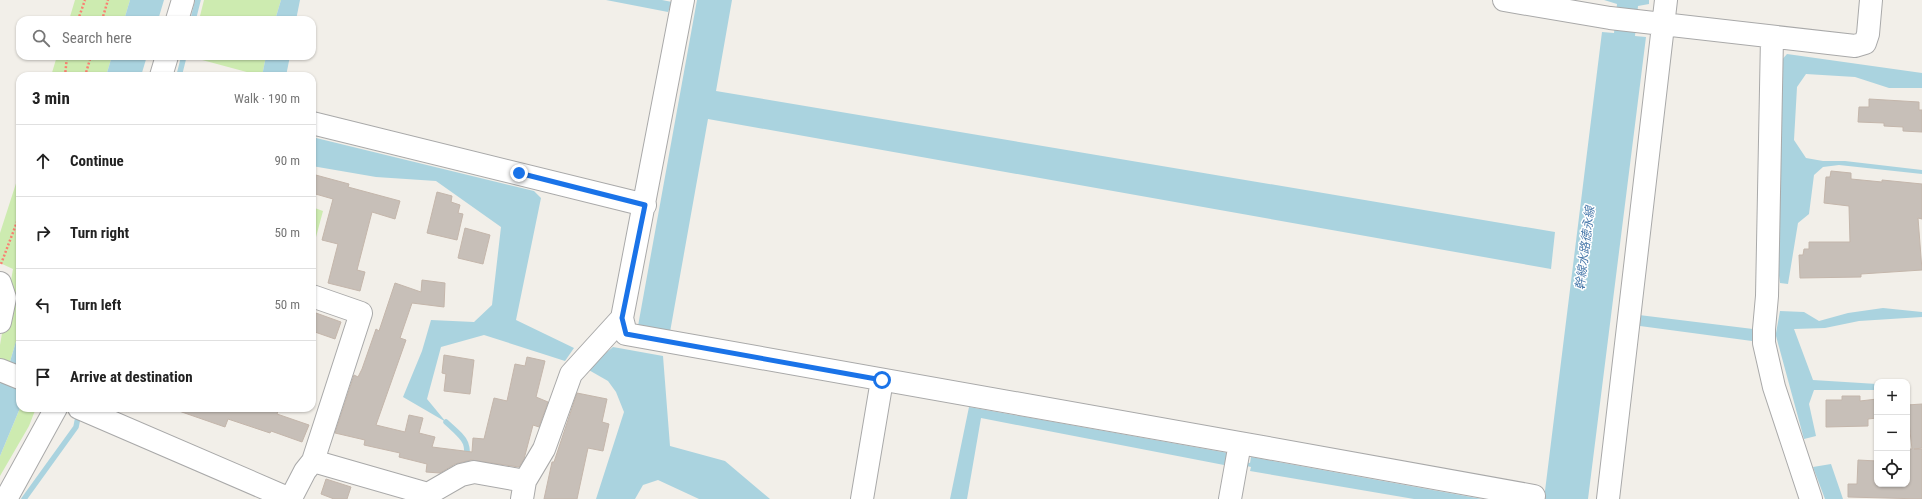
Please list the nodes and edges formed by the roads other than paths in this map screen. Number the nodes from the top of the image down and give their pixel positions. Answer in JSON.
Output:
{"nodes":[{"id":1,"x":183,"y":0,"type":"edge"},
{"id":2,"x":683,"y":0,"type":"edge"},
{"id":3,"x":1504,"y":0,"type":"edge"},
{"id":4,"x":1666,"y":0,"type":"edge"},
{"id":5,"x":1871,"y":0,"type":"edge"},
{"id":6,"x":178,"y":16,"type":"edge"},
{"id":7,"x":1663,"y":25,"type":"junction"},
{"id":8,"x":1772,"y":37,"type":"junction"},
{"id":9,"x":166,"y":60,"type":"edge"},
{"id":10,"x":162,"y":72,"type":"edge"},
{"id":11,"x":316,"y":124,"type":"edge"},
{"id":12,"x":645,"y":205,"type":"junction"},
{"id":13,"x":0,"y":283,"type":"edge"},
{"id":14,"x":316,"y":297,"type":"edge"},
{"id":15,"x":622,"y":318,"type":"junction"},
{"id":16,"x":0,"y":322,"type":"edge"},
{"id":17,"x":0,"y":370,"type":"edge"},
{"id":18,"x":16,"y":376,"type":"edge"},
{"id":19,"x":882,"y":380,"type":"junction"},
{"id":20,"x":54,"y":412,"type":"edge"},
{"id":21,"x":88,"y":412,"type":"edge"},
{"id":22,"x":1239,"y":446,"type":"junction"},
{"id":23,"x":313,"y":461,"type":"junction"},
{"id":24,"x":524,"y":490,"type":"edge"},
{"id":25,"x":1534,"y":496,"type":"dead end"},
{"id":26,"x":290,"y":498,"type":"edge"},
{"id":27,"x":6,"y":499,"type":"edge"},
{"id":28,"x":862,"y":499,"type":"edge"},
{"id":29,"x":1230,"y":499,"type":"edge"},
{"id":30,"x":1608,"y":499,"type":"edge"},
{"id":31,"x":1811,"y":499,"type":"edge"}],
"edges":[{"from":1,"to":6,"type":"street"},
{"from":2,"to":12,"type":"street"},
{"from":3,"to":7,"type":"street"},
{"from":4,"to":7,"type":"street"},
{"from":5,"to":8,"type":"street"},
{"from":7,"to":8,"type":"street"},
{"from":7,"to":30,"type":"street"},
{"from":8,"to":31,"type":"street"},
{"from":9,"to":10,"type":"street"},
{"from":11,"to":12,"type":"street"},
{"from":12,"to":15,"type":"street"},
{"from":13,"to":16,"type":"street"},
{"from":14,"to":23,"type":"street"},
{"from":15,"to":19,"type":"street"},
{"from":15,"to":24,"type":"street"},
{"from":17,"to":18,"type":"street"},
{"from":19,"to":22,"type":"street"},
{"from":19,"to":28,"type":"street"},
{"from":20,"to":27,"type":"street"},
{"from":21,"to":26,"type":"street"},
{"from":22,"to":25,"type":"street"},
{"from":22,"to":29,"type":"street"},
{"from":23,"to":24,"type":"street"},
{"from":23,"to":26,"type":"street"}]}
